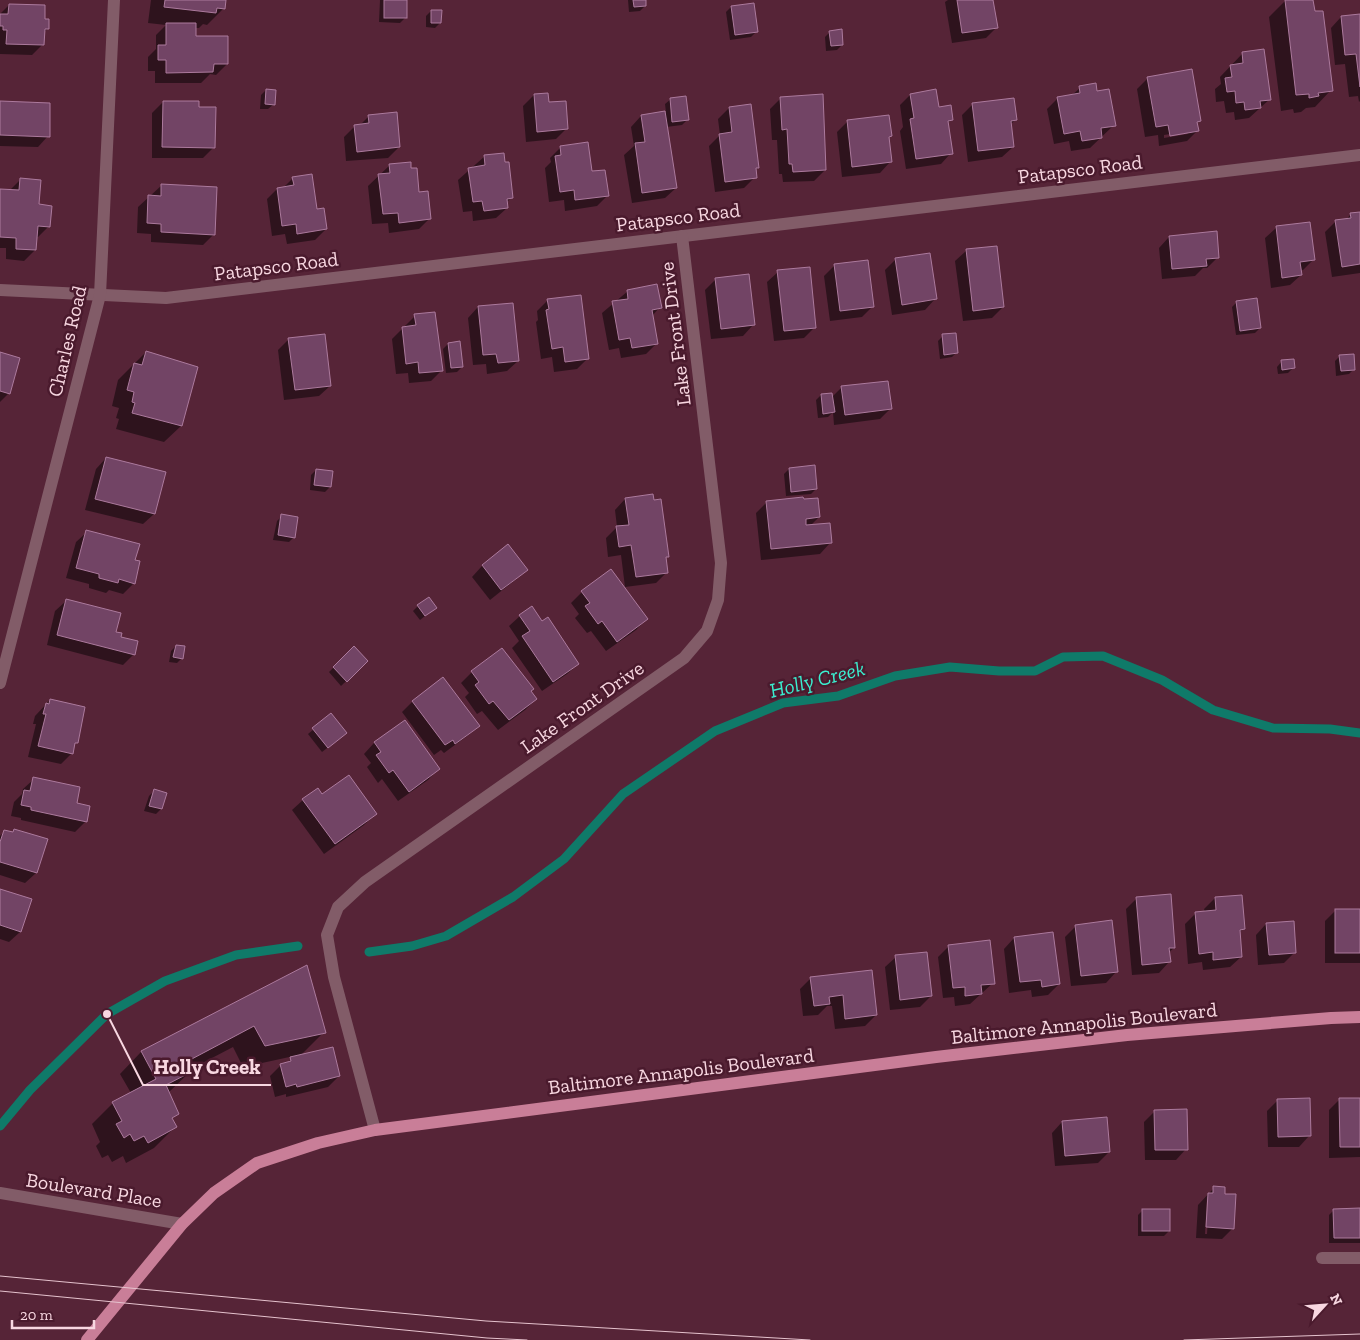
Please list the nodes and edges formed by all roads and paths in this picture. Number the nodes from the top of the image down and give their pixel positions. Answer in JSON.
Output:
{"nodes":[{"id":1,"x":114,"y":0,"type":"edge"},
{"id":2,"x":1360,"y":155,"type":"edge"},
{"id":3,"x":682,"y":236,"type":"junction"},
{"id":4,"x":0,"y":290,"type":"edge"},
{"id":5,"x":100,"y":295,"type":"junction"},
{"id":6,"x":0,"y":683,"type":"edge"},
{"id":7,"x":1360,"y":1018,"type":"edge"},
{"id":8,"x":375,"y":1130,"type":"junction"},
{"id":9,"x":0,"y":1194,"type":"edge"},
{"id":10,"x":182,"y":1224,"type":"junction"},
{"id":11,"x":1322,"y":1258,"type":"dead end"},
{"id":12,"x":1360,"y":1258,"type":"edge"},
{"id":13,"x":87,"y":1340,"type":"edge"}],
"edges":[{"from":1,"to":5,"type":"street","name":"Charles Road"},
{"from":2,"to":3,"type":"street","name":"Patapsco Road"},
{"from":3,"to":5,"type":"street","name":"Patapsco Road"},
{"from":3,"to":8,"type":"street","name":"Lake Front Drive"},
{"from":4,"to":5,"type":"street","name":"Patapsco Road"},
{"from":5,"to":6,"type":"street","name":"Charles Road"},
{"from":7,"to":8,"type":"main road","name":"Baltimore Annapolis Boulevard"},
{"from":8,"to":10,"type":"main road","name":"Baltimore Annapolis Boulevard"},
{"from":9,"to":10,"type":"street","name":"Boulevard Place"},
{"from":10,"to":13,"type":"main road","name":"Baltimore Annapolis Boulevard"},
{"from":11,"to":12,"type":"street"}]}
